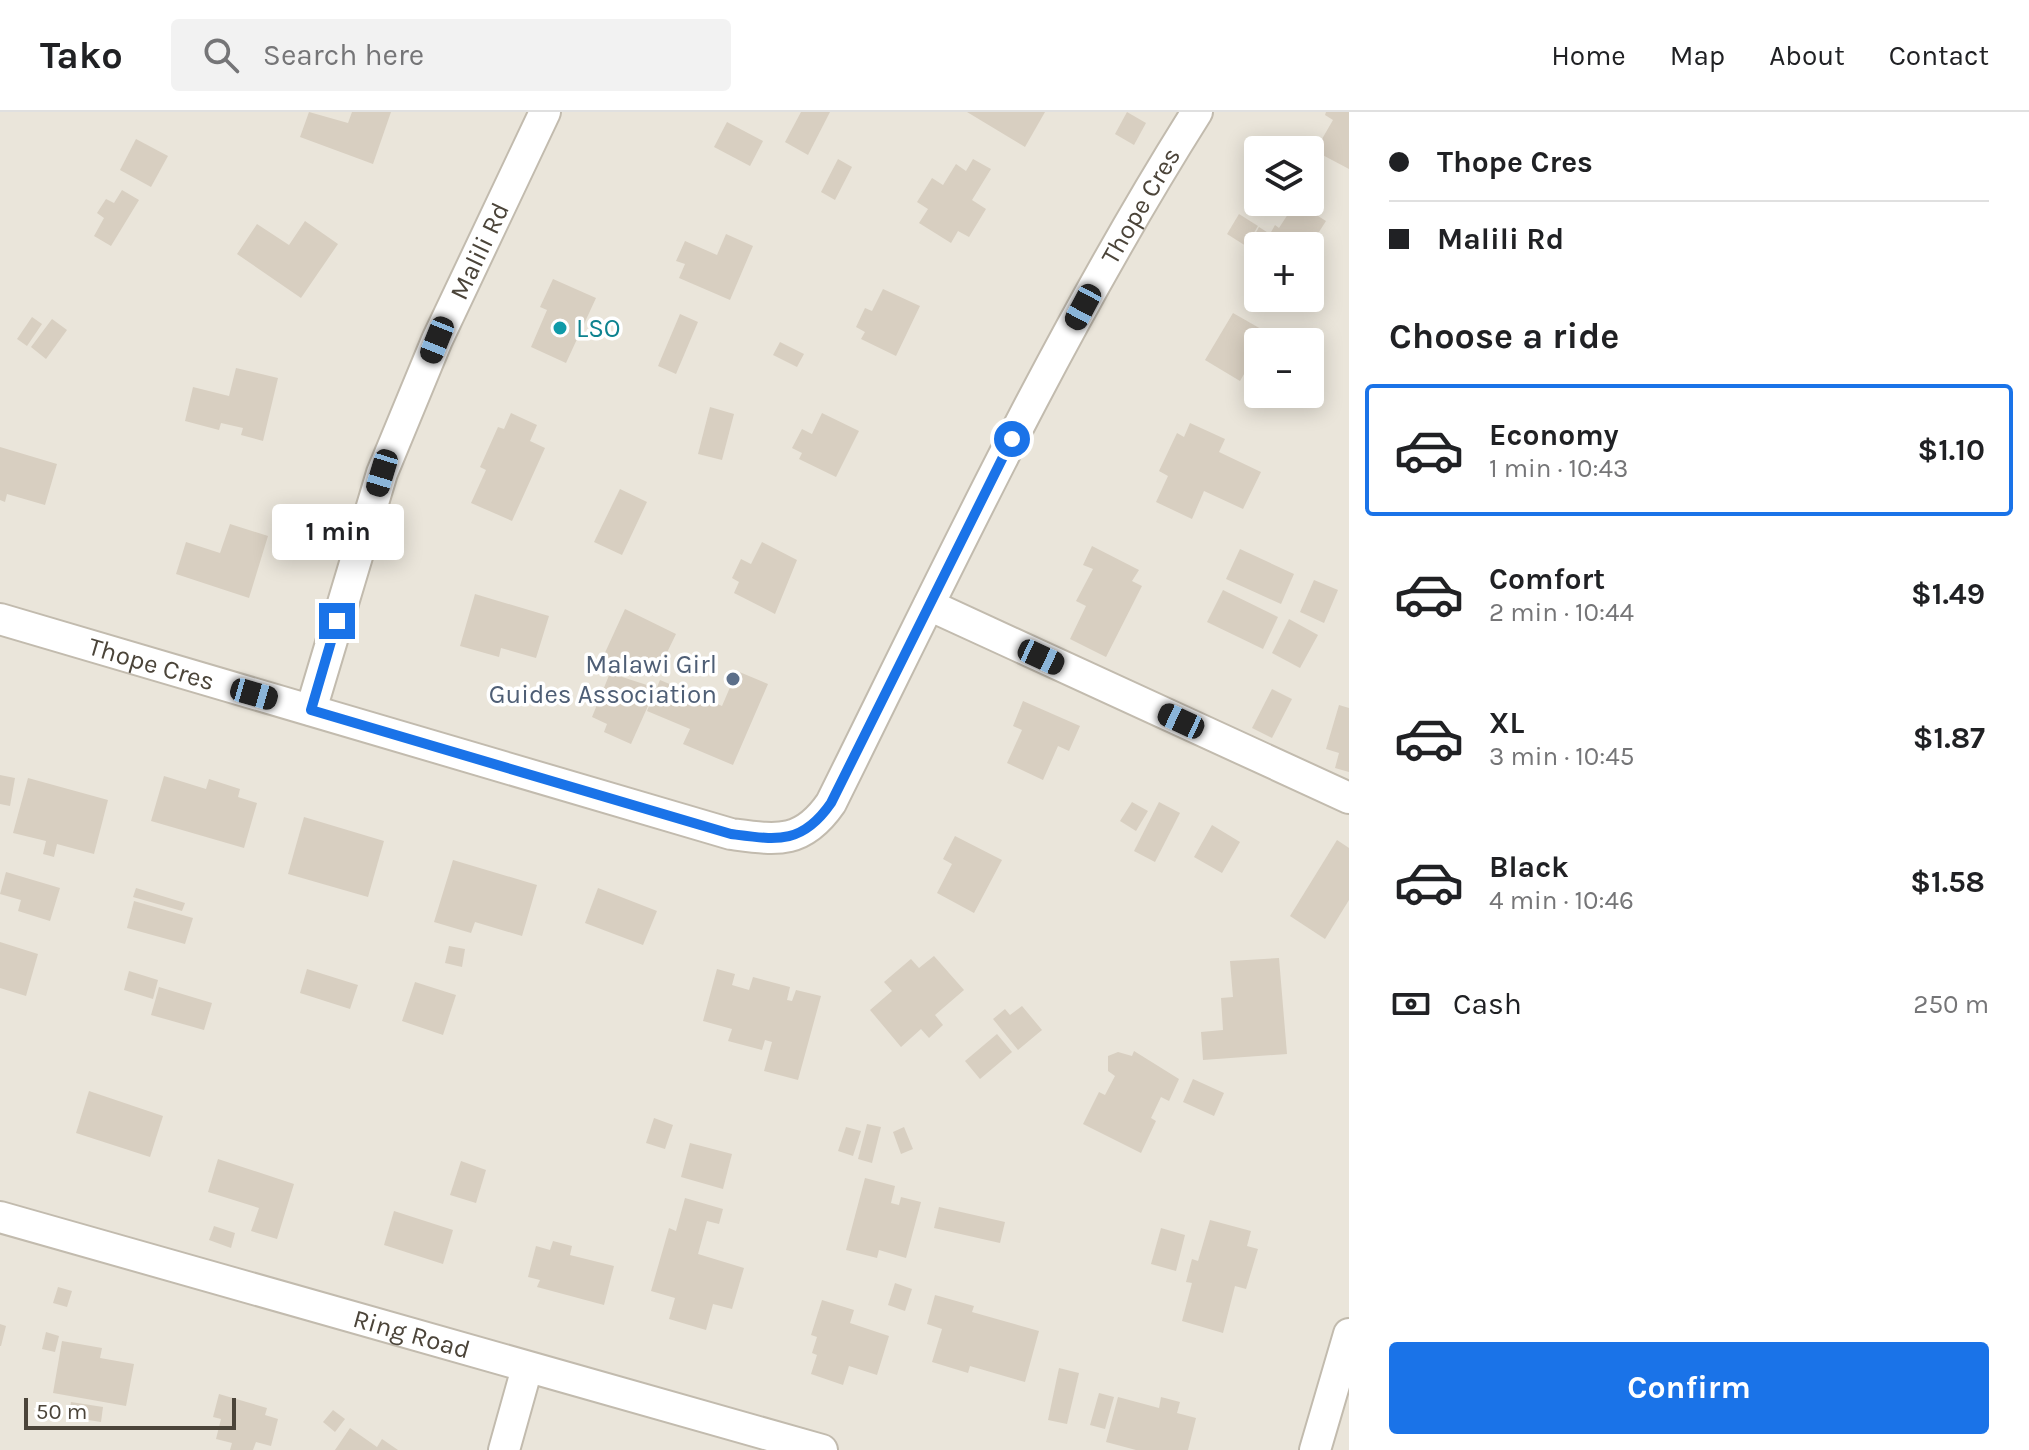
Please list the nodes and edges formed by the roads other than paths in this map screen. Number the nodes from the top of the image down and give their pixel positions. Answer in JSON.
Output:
{"nodes":[{"id":1,"x":545,"y":112,"type":"edge"},
{"id":2,"x":1197,"y":112,"type":"edge"},
{"id":3,"x":929,"y":605,"type":"junction"},
{"id":4,"x":0,"y":619,"type":"edge"},
{"id":5,"x":311,"y":710,"type":"junction"},
{"id":6,"x":1349,"y":798,"type":"edge"},
{"id":7,"x":0,"y":1217,"type":"edge"},
{"id":8,"x":1349,"y":1334,"type":"edge"},
{"id":9,"x":527,"y":1368,"type":"junction"},
{"id":10,"x":504,"y":1450,"type":"edge"},
{"id":11,"x":822,"y":1450,"type":"edge"},
{"id":12,"x":1315,"y":1450,"type":"edge"}],
"edges":[{"from":1,"to":5,"type":"street","name":"Malili Rd"},
{"from":2,"to":3,"type":"street","name":"Thope Cres"},
{"from":3,"to":5,"type":"street","name":"Thope Cres"},
{"from":3,"to":6,"type":"street"},
{"from":4,"to":5,"type":"street","name":"Thope Cres"},
{"from":7,"to":9,"type":"street","name":"Ring Road"},
{"from":8,"to":12,"type":"street"},
{"from":9,"to":10,"type":"street"},
{"from":9,"to":11,"type":"street","name":"Ring Road"}]}
